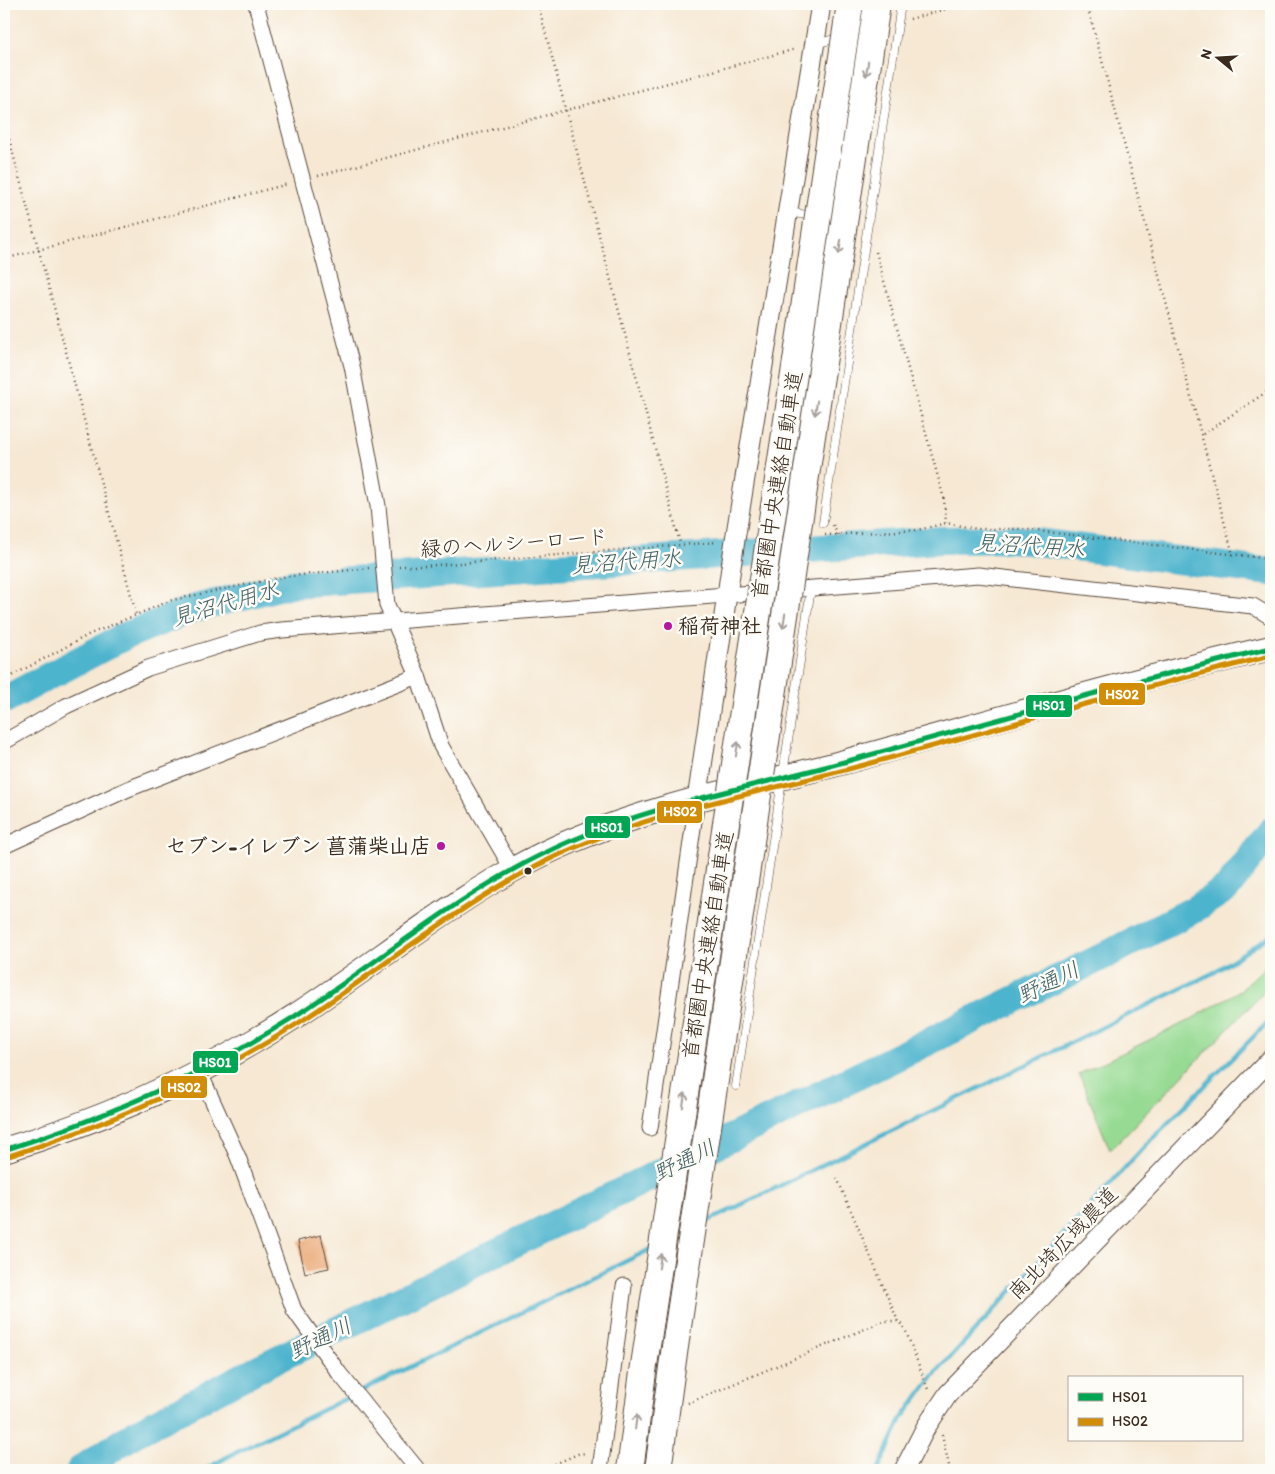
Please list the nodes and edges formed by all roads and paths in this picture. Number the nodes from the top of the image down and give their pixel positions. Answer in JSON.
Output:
{"nodes":[{"id":1,"x":256,"y":4,"type":"edge"},
{"id":2,"x":538,"y":4,"type":"edge"},
{"id":3,"x":820,"y":4,"type":"edge"},
{"id":4,"x":850,"y":4,"type":"edge"},
{"id":5,"x":901,"y":4,"type":"edge"},
{"id":6,"x":964,"y":4,"type":"edge"},
{"id":7,"x":1087,"y":4,"type":"edge"},
{"id":8,"x":882,"y":18,"type":"edge"},
{"id":9,"x":898,"y":22,"type":"junction"},
{"id":10,"x":861,"y":32,"type":"dead end"},
{"id":11,"x":852,"y":34,"type":"dead end"},
{"id":12,"x":814,"y":44,"type":"junction"},
{"id":13,"x":567,"y":109,"type":"junction"},
{"id":14,"x":4,"y":120,"type":"edge"},
{"id":15,"x":304,"y":180,"type":"junction"},
{"id":16,"x":788,"y":212,"type":"junction"},
{"id":17,"x":827,"y":218,"type":"dead end"},
{"id":18,"x":837,"y":220,"type":"dead end"},
{"id":19,"x":867,"y":224,"type":"junction"},
{"id":20,"x":39,"y":249,"type":"junction"},
{"id":21,"x":4,"y":259,"type":"edge"},
{"id":22,"x":1271,"y":389,"type":"edge"},
{"id":23,"x":1203,"y":434,"type":"junction"},
{"id":24,"x":823,"y":523,"type":"dead end"},
{"id":25,"x":946,"y":524,"type":"junction"},
{"id":26,"x":819,"y":536,"type":"dead end"},
{"id":27,"x":724,"y":542,"type":"dead end"},
{"id":28,"x":679,"y":544,"type":"junction"},
{"id":29,"x":1233,"y":555,"type":"junction"},
{"id":30,"x":1271,"y":559,"type":"edge"},
{"id":31,"x":386,"y":569,"type":"junction"},
{"id":32,"x":811,"y":588,"type":"junction"},
{"id":33,"x":728,"y":594,"type":"junction"},
{"id":34,"x":136,"y":614,"type":"junction"},
{"id":35,"x":1271,"y":617,"type":"edge"},
{"id":36,"x":393,"y":621,"type":"junction"},
{"id":37,"x":1271,"y":648,"type":"edge"},
{"id":38,"x":418,"y":676,"type":"junction"},
{"id":39,"x":4,"y":680,"type":"edge"},
{"id":40,"x":4,"y":742,"type":"edge"},
{"id":41,"x":782,"y":778,"type":"junction"},
{"id":42,"x":698,"y":800,"type":"junction"},
{"id":43,"x":4,"y":846,"type":"edge"},
{"id":44,"x":513,"y":870,"type":"junction"},
{"id":45,"x":1271,"y":1059,"type":"edge"},
{"id":46,"x":199,"y":1070,"type":"junction"},
{"id":47,"x":736,"y":1086,"type":"dead end"},
{"id":48,"x":650,"y":1128,"type":"dead end"},
{"id":49,"x":4,"y":1150,"type":"edge"},
{"id":50,"x":837,"y":1178,"type":"dead end"},
{"id":51,"x":624,"y":1286,"type":"dead end"},
{"id":52,"x":898,"y":1321,"type":"junction"},
{"id":53,"x":933,"y":1403,"type":"junction"},
{"id":54,"x":684,"y":1405,"type":"dead end"},
{"id":55,"x":601,"y":1452,"type":"junction"},
{"id":56,"x":418,"y":1470,"type":"edge"},
{"id":57,"x":541,"y":1470,"type":"edge"},
{"id":58,"x":600,"y":1470,"type":"edge"},
{"id":59,"x":630,"y":1470,"type":"edge"},
{"id":60,"x":658,"y":1470,"type":"edge"},
{"id":61,"x":904,"y":1470,"type":"edge"},
{"id":62,"x":950,"y":1470,"type":"edge"}],
"edges":[{"from":1,"to":15,"type":"street"},
{"from":2,"to":13,"type":"path"},
{"from":3,"to":12,"type":"street"},
{"from":59,"to":4,"type":"highway","name":"首都圏中央連絡自動車道","one_way":true,"bridge":true},
{"from":5,"to":9,"type":"lane"},
{"from":6,"to":9,"type":"path"},
{"from":7,"to":23,"type":"path"},
{"from":8,"to":9,"type":"lane"},
{"from":8,"to":10,"type":"lane"},
{"from":8,"to":60,"type":"highway","name":"首都圏中央連絡自動車道","one_way":true,"bridge":true},
{"from":9,"to":19,"type":"lane"},
{"from":11,"to":12,"type":"lane"},
{"from":12,"to":13,"type":"path"},
{"from":12,"to":16,"type":"street"},
{"from":13,"to":15,"type":"path"},
{"from":13,"to":28,"type":"path"},
{"from":14,"to":20,"type":"path"},
{"from":15,"to":20,"type":"path"},
{"from":15,"to":31,"type":"street"},
{"from":16,"to":17,"type":"lane"},
{"from":16,"to":33,"type":"street"},
{"from":18,"to":19,"type":"lane"},
{"from":19,"to":24,"type":"lane"},
{"from":19,"to":25,"type":"path"},
{"from":20,"to":21,"type":"path"},
{"from":20,"to":34,"type":"path"},
{"from":22,"to":23,"type":"path"},
{"from":23,"to":29,"type":"path"},
{"from":25,"to":26,"type":"path"},
{"from":25,"to":29,"type":"path"},
{"from":27,"to":28,"type":"path","name":"緑のヘルシーロード"},
{"from":28,"to":31,"type":"path","name":"緑のヘルシーロード"},
{"from":29,"to":30,"type":"path"},
{"from":31,"to":34,"type":"path","name":"緑のヘルシーロード"},
{"from":31,"to":36,"type":"street"},
{"from":32,"to":33,"type":"street"},
{"from":32,"to":35,"type":"street"},
{"from":32,"to":41,"type":"lane"},
{"from":33,"to":36,"type":"street"},
{"from":33,"to":42,"type":"street"},
{"from":34,"to":39,"type":"path","name":"緑のヘルシーロード"},
{"from":36,"to":38,"type":"street"},
{"from":36,"to":40,"type":"street"},
{"from":37,"to":41,"type":"main road"},
{"from":38,"to":43,"type":"street"},
{"from":38,"to":44,"type":"street"},
{"from":41,"to":42,"type":"main road"},
{"from":41,"to":47,"type":"lane"},
{"from":42,"to":44,"type":"main road"},
{"from":42,"to":48,"type":"street"},
{"from":44,"to":46,"type":"main road"},
{"from":45,"to":53,"type":"street","name":"南北埼広域農道"},
{"from":46,"to":49,"type":"main road"},
{"from":46,"to":56,"type":"street"},
{"from":50,"to":52,"type":"path"},
{"from":51,"to":55,"type":"street"},
{"from":52,"to":53,"type":"path"},
{"from":52,"to":54,"type":"path"},
{"from":53,"to":61,"type":"street","name":"南北埼広域農道"},
{"from":53,"to":62,"type":"path"},
{"from":55,"to":57,"type":"path"},
{"from":55,"to":58,"type":"street"}]}
